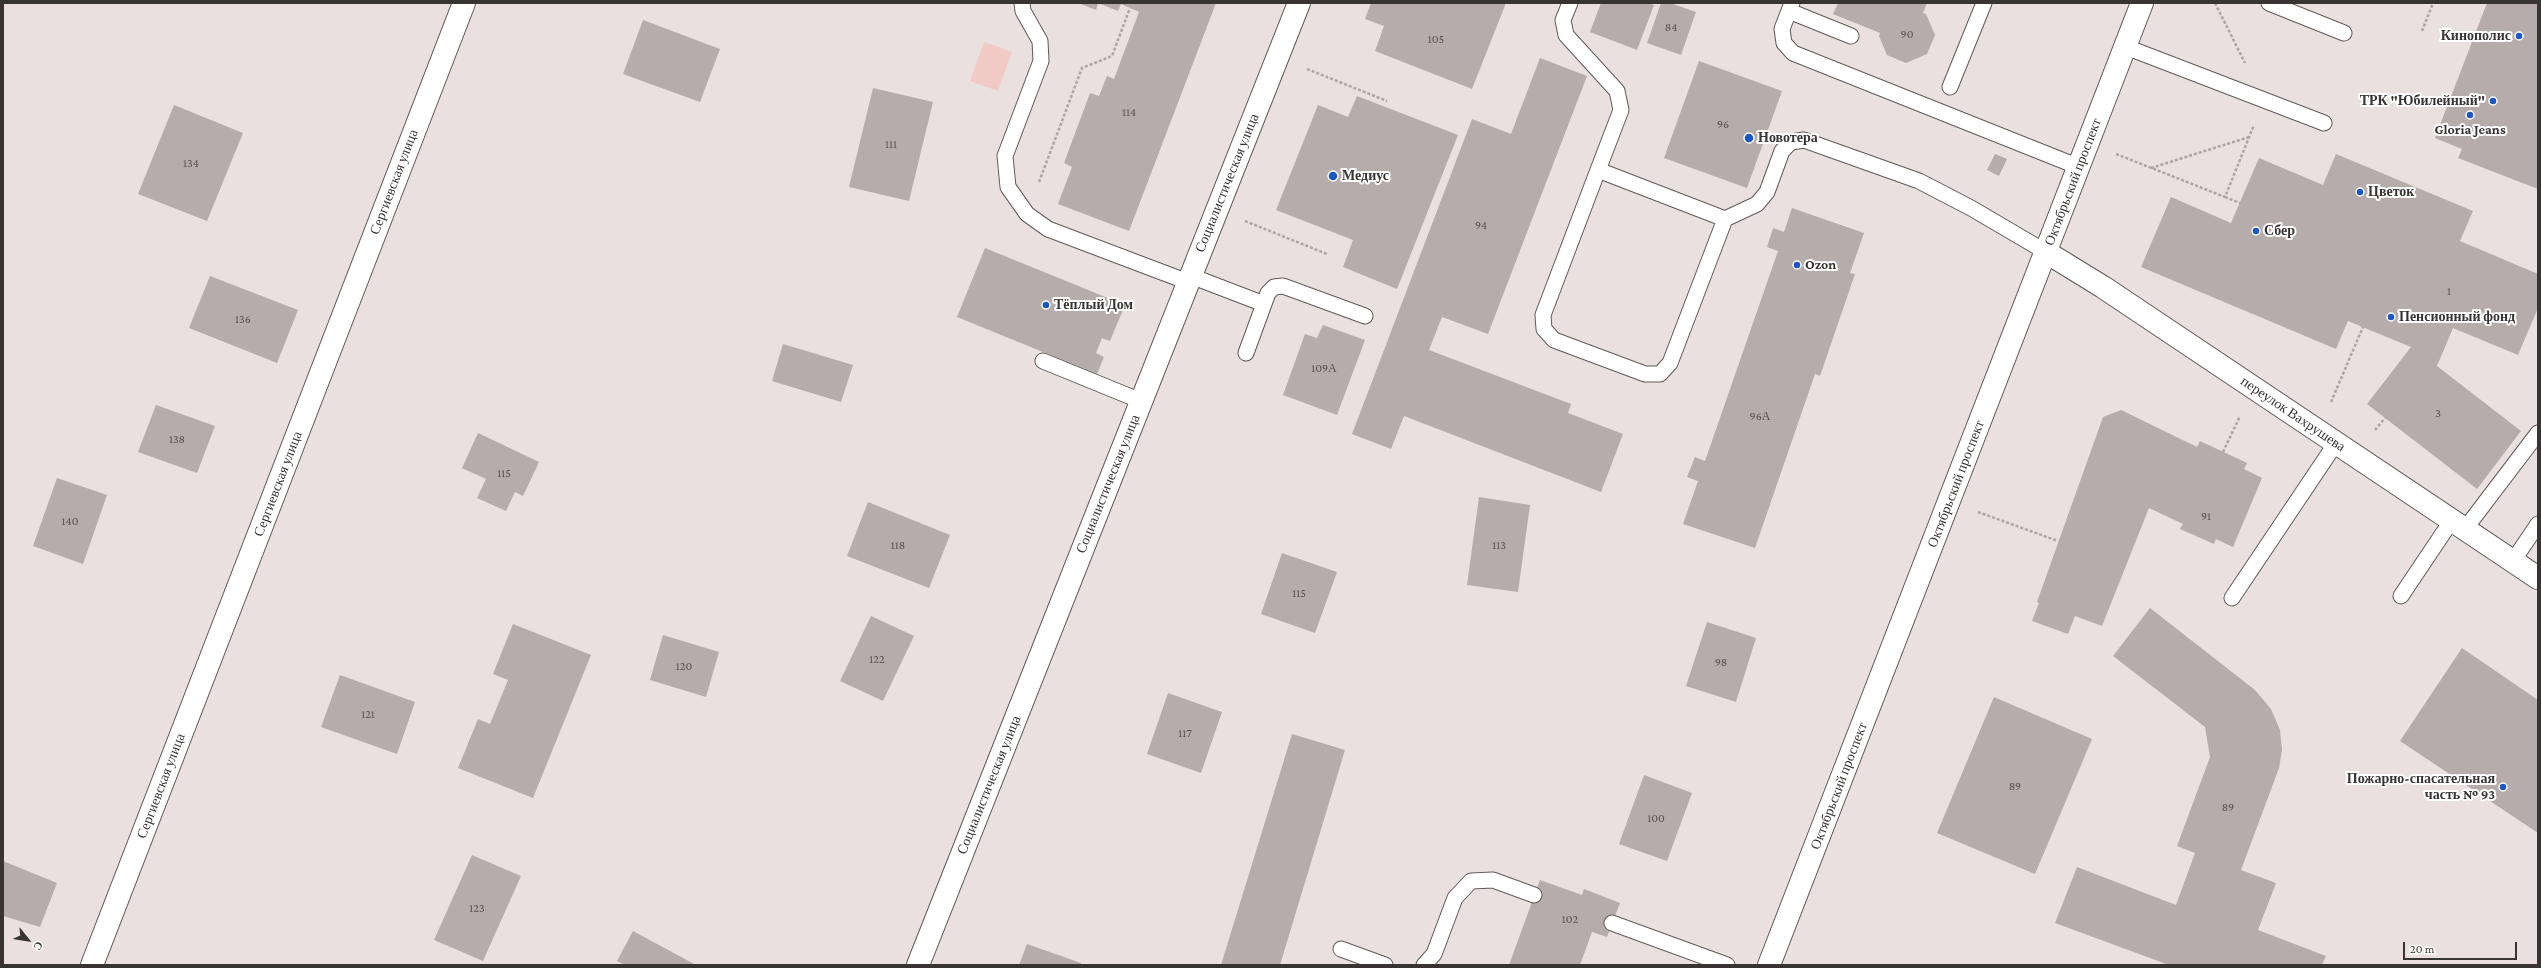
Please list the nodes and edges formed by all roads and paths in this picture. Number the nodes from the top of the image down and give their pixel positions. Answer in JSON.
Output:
{"nodes":[{"id":1,"x":464,"y":3,"type":"edge"},
{"id":2,"x":1022,"y":3,"type":"edge"},
{"id":3,"x":1299,"y":3,"type":"edge"},
{"id":4,"x":1570,"y":3,"type":"edge"},
{"id":5,"x":1984,"y":3,"type":"edge"},
{"id":6,"x":2142,"y":3,"type":"edge"},
{"id":7,"x":2269,"y":3,"type":"edge"},
{"id":8,"x":2432,"y":3,"type":"edge"},
{"id":9,"x":1790,"y":7,"type":"edge"},
{"id":10,"x":1130,"y":8,"type":"dead end"},
{"id":11,"x":2422,"y":31,"type":"dead end"},
{"id":12,"x":2344,"y":33,"type":"dead end"},
{"id":13,"x":1851,"y":36,"type":"dead end"},
{"id":14,"x":2126,"y":47,"type":"junction"},
{"id":15,"x":1277,"y":57,"type":"junction"},
{"id":16,"x":1950,"y":87,"type":"dead end"},
{"id":17,"x":1388,"y":101,"type":"dead end"},
{"id":18,"x":2324,"y":123,"type":"dead end"},
{"id":19,"x":2250,"y":137,"type":"dead end"},
{"id":20,"x":2088,"y":143,"type":"junction"},
{"id":21,"x":2240,"y":160,"type":"dead end"},
{"id":22,"x":2079,"y":167,"type":"junction"},
{"id":23,"x":2150,"y":168,"type":"junction"},
{"id":24,"x":1598,"y":170,"type":"junction"},
{"id":25,"x":1044,"y":171,"type":"dead end"},
{"id":26,"x":2225,"y":197,"type":"junction"},
{"id":27,"x":2240,"y":203,"type":"dead end"},
{"id":28,"x":1217,"y":210,"type":"junction"},
{"id":29,"x":1725,"y":219,"type":"junction"},
{"id":30,"x":2046,"y":252,"type":"junction"},
{"id":31,"x":1327,"y":254,"type":"dead end"},
{"id":32,"x":1189,"y":279,"type":"junction"},
{"id":33,"x":1264,"y":304,"type":"junction"},
{"id":34,"x":1365,"y":316,"type":"dead end"},
{"id":35,"x":2363,"y":326,"type":"dead end"},
{"id":36,"x":1246,"y":353,"type":"dead end"},
{"id":37,"x":1043,"y":361,"type":"dead end"},
{"id":38,"x":1141,"y":401,"type":"junction"},
{"id":39,"x":2329,"y":406,"type":"dead end"},
{"id":40,"x":2243,"y":410,"type":"dead end"},
{"id":41,"x":2385,"y":418,"type":"dead end"},
{"id":42,"x":2538,"y":433,"type":"edge"},
{"id":43,"x":2372,"y":435,"type":"dead end"},
{"id":44,"x":2336,"y":443,"type":"junction"},
{"id":45,"x":2223,"y":452,"type":"dead end"},
{"id":46,"x":1978,"y":512,"type":"dead end"},
{"id":47,"x":2538,"y":524,"type":"edge"},
{"id":48,"x":2458,"y":525,"type":"junction"},
{"id":49,"x":2058,"y":541,"type":"dead end"},
{"id":50,"x":2513,"y":561,"type":"junction"},
{"id":51,"x":2538,"y":578,"type":"edge"},
{"id":52,"x":2401,"y":596,"type":"dead end"},
{"id":53,"x":2232,"y":598,"type":"dead end"},
{"id":54,"x":1534,"y":895,"type":"dead end"},
{"id":55,"x":1612,"y":923,"type":"dead end"},
{"id":56,"x":1341,"y":949,"type":"dead end"},
{"id":57,"x":92,"y":965,"type":"edge"},
{"id":58,"x":918,"y":965,"type":"edge"},
{"id":59,"x":1385,"y":965,"type":"edge"},
{"id":60,"x":1424,"y":965,"type":"edge"},
{"id":61,"x":1728,"y":965,"type":"edge"},
{"id":62,"x":1769,"y":965,"type":"edge"}],
"edges":[{"from":1,"to":57,"type":"street","name":"Сергиевская улица"},
{"from":2,"to":32,"type":"lane"},
{"from":3,"to":15,"type":"street","name":"Социалистическая улица"},
{"from":4,"to":24,"type":"lane"},
{"from":5,"to":16,"type":"lane"},
{"from":6,"to":14,"type":"street","name":"Октябрьский проспект"},
{"from":7,"to":12,"type":"lane"},
{"from":8,"to":11,"type":"path"},
{"from":9,"to":13,"type":"lane"},
{"from":9,"to":22,"type":"lane"},
{"from":10,"to":25,"type":"path"},
{"from":14,"to":18,"type":"lane"},
{"from":14,"to":20,"type":"street","name":"Октябрьский проспект"},
{"from":15,"to":17,"type":"path"},
{"from":15,"to":28,"type":"street","name":"Социалистическая улица"},
{"from":19,"to":23,"type":"path"},
{"from":20,"to":22,"type":"street","name":"Октябрьский проспект"},
{"from":20,"to":23,"type":"path"},
{"from":21,"to":26,"type":"path"},
{"from":22,"to":30,"type":"street","name":"Октябрьский проспект"},
{"from":23,"to":26,"type":"path"},
{"from":24,"to":29,"type":"lane"},
{"from":24,"to":29,"type":"lane"},
{"from":26,"to":27,"type":"path"},
{"from":28,"to":31,"type":"path"},
{"from":28,"to":32,"type":"street","name":"Социалистическая улица"},
{"from":29,"to":30,"type":"lane"},
{"from":30,"to":44,"type":"street","name":"переулок Вахрушева"},
{"from":30,"to":62,"type":"street","name":"Октябрьский проспект"},
{"from":32,"to":33,"type":"lane"},
{"from":32,"to":38,"type":"street","name":"Социалистическая улица"},
{"from":33,"to":34,"type":"lane"},
{"from":33,"to":36,"type":"lane"},
{"from":35,"to":39,"type":"path"},
{"from":37,"to":38,"type":"lane"},
{"from":38,"to":58,"type":"street","name":"Социалистическая улица"},
{"from":40,"to":45,"type":"path"},
{"from":41,"to":43,"type":"path"},
{"from":42,"to":48,"type":"lane"},
{"from":44,"to":48,"type":"street","name":"переулок Вахрушева"},
{"from":44,"to":53,"type":"lane"},
{"from":46,"to":49,"type":"path"},
{"from":47,"to":50,"type":"lane"},
{"from":48,"to":50,"type":"street","name":"переулок Вахрушева"},
{"from":48,"to":52,"type":"lane"},
{"from":50,"to":51,"type":"street","name":"переулок Вахрушева"},
{"from":54,"to":60,"type":"lane"},
{"from":55,"to":61,"type":"lane"},
{"from":56,"to":59,"type":"lane"}]}
